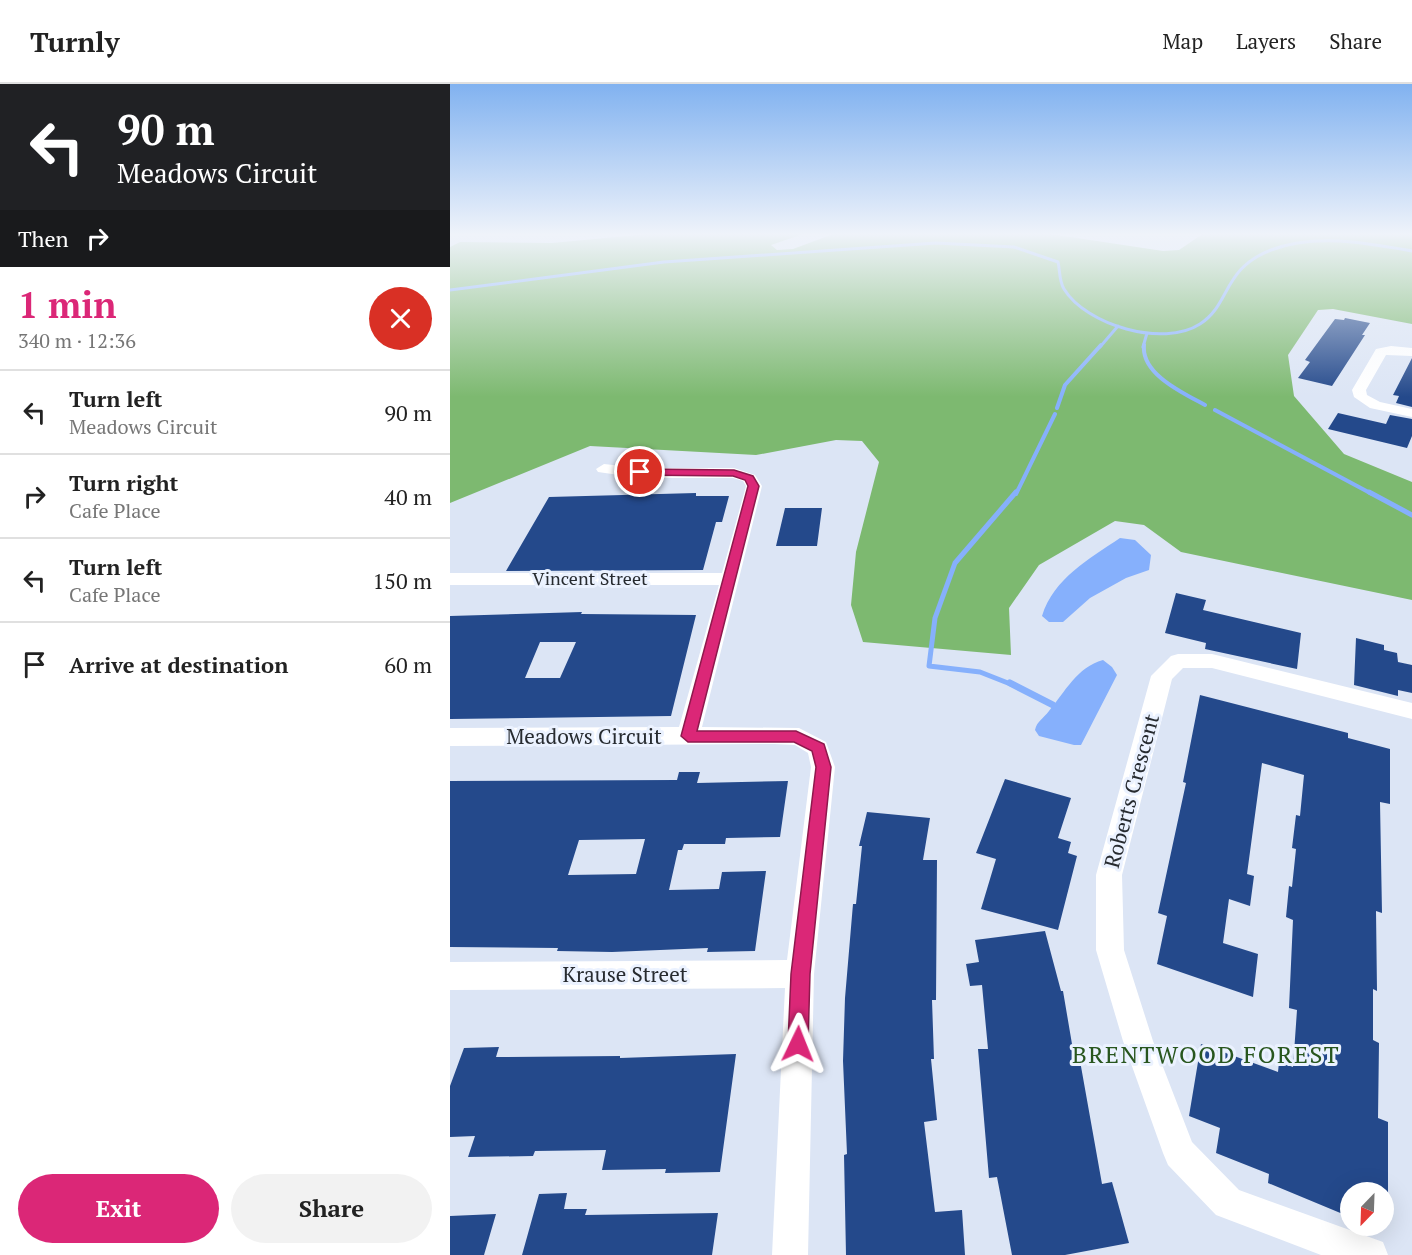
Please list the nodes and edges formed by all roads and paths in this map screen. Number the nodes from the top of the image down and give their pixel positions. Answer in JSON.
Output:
{"nodes":[{"id":1,"x":1412,"y":352,"type":"edge"},
{"id":2,"x":1412,"y":413,"type":"edge"},
{"id":3,"x":604,"y":469,"type":"dead end"},
{"id":4,"x":450,"y":579,"type":"edge"},
{"id":5,"x":729,"y":579,"type":"junction"},
{"id":6,"x":1412,"y":711,"type":"edge"},
{"id":7,"x":688,"y":736,"type":"junction"},
{"id":8,"x":450,"y":737,"type":"edge"},
{"id":9,"x":801,"y":974,"type":"junction"},
{"id":10,"x":450,"y":976,"type":"edge"},
{"id":11,"x":790,"y":1255,"type":"edge"},
{"id":12,"x":1370,"y":1255,"type":"edge"}],
"edges":[{"from":1,"to":2,"type":"street"},
{"from":3,"to":5,"type":"street"},
{"from":4,"to":5,"type":"street","name":"Vincent Street"},
{"from":5,"to":7,"type":"street"},
{"from":6,"to":12,"type":"street","name":"Roberts Crescent"},
{"from":7,"to":8,"type":"street","name":"Meadows Circuit"},
{"from":7,"to":9,"type":"street","name":"Meadows Circuit"},
{"from":9,"to":10,"type":"street","name":"Krause Street"},
{"from":9,"to":11,"type":"street","name":"Meadows Circuit"}]}
